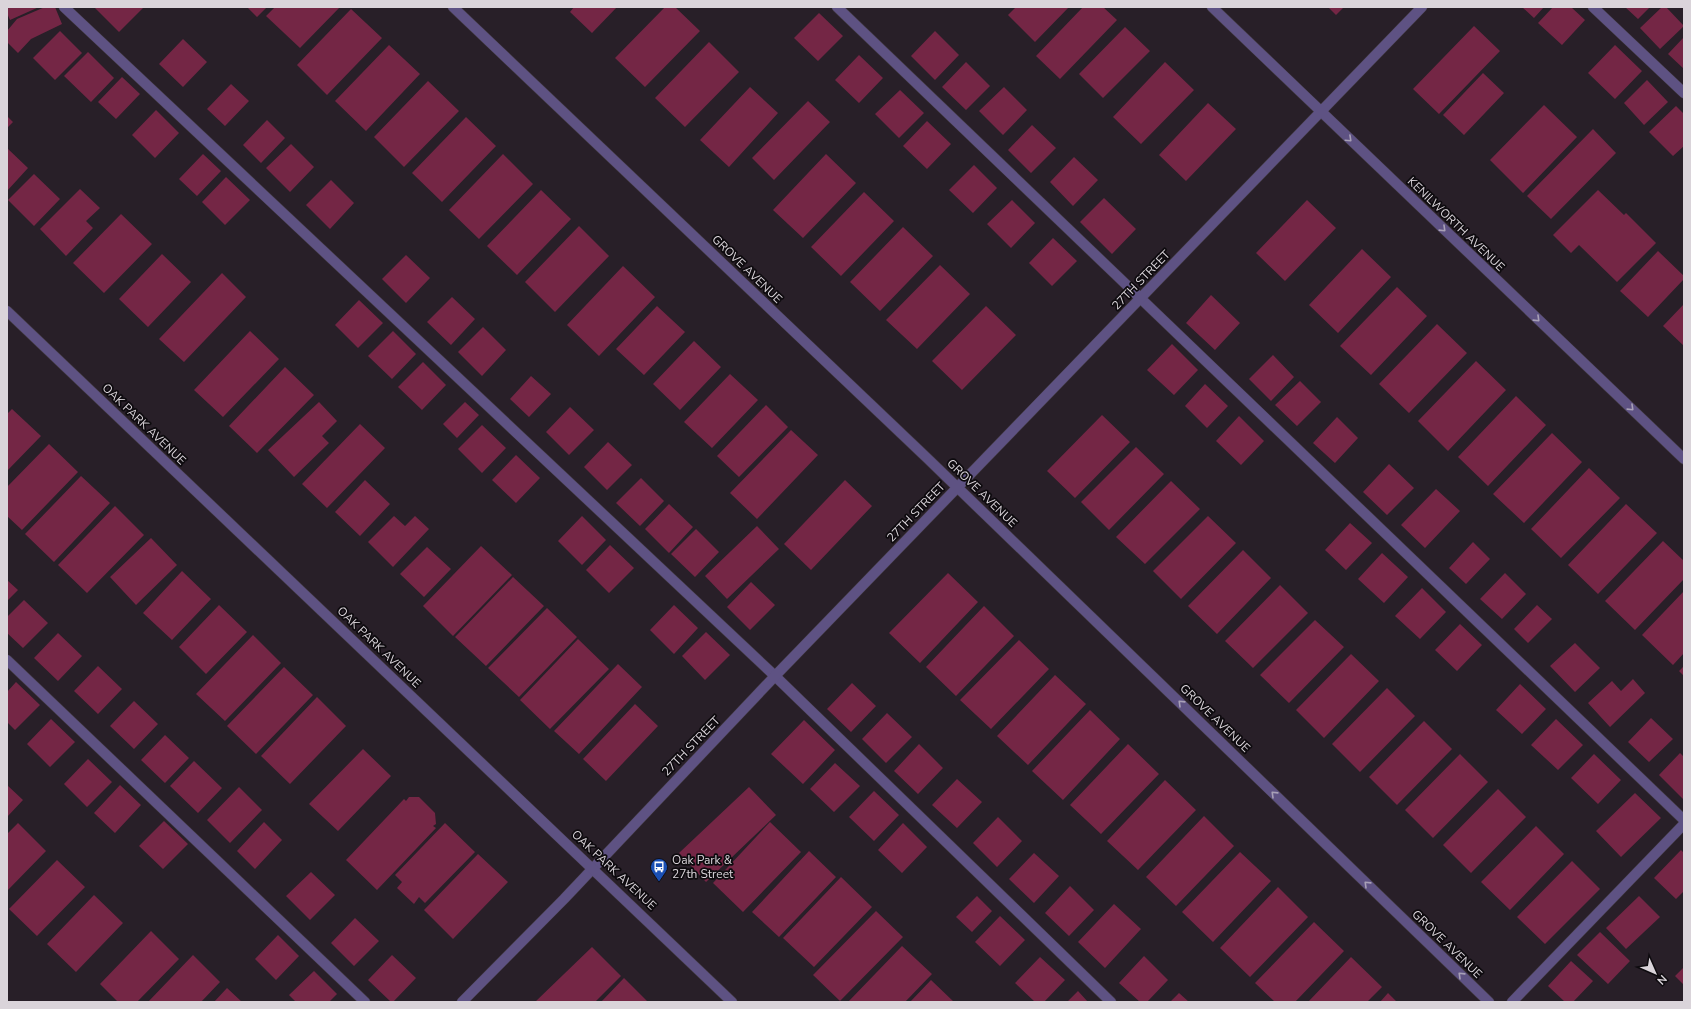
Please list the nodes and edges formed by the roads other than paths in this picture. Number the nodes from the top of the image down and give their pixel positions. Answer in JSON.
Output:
{"nodes":[{"id":1,"x":64,"y":7,"type":"edge"},
{"id":2,"x":453,"y":7,"type":"edge"},
{"id":3,"x":837,"y":7,"type":"edge"},
{"id":4,"x":1212,"y":7,"type":"edge"},
{"id":5,"x":1422,"y":7,"type":"edge"},
{"id":6,"x":1593,"y":7,"type":"edge"},
{"id":7,"x":1684,"y":93,"type":"edge"},
{"id":8,"x":1320,"y":113,"type":"junction"},
{"id":9,"x":1141,"y":300,"type":"junction"},
{"id":10,"x":7,"y":311,"type":"edge"},
{"id":11,"x":1684,"y":459,"type":"edge"},
{"id":12,"x":958,"y":488,"type":"junction"},
{"id":13,"x":7,"y":660,"type":"edge"},
{"id":14,"x":775,"y":676,"type":"junction"},
{"id":15,"x":1684,"y":820,"type":"edge"},
{"id":16,"x":1684,"y":824,"type":"edge"},
{"id":17,"x":592,"y":868,"type":"junction"},
{"id":18,"x":365,"y":1002,"type":"edge"},
{"id":19,"x":462,"y":1002,"type":"edge"},
{"id":20,"x":732,"y":1002,"type":"edge"},
{"id":21,"x":1111,"y":1002,"type":"edge"},
{"id":22,"x":1489,"y":1002,"type":"edge"},
{"id":23,"x":1512,"y":1002,"type":"edge"}],
"edges":[{"from":1,"to":14,"type":"street"},
{"from":2,"to":12,"type":"street","name":"GROVE AVENUE"},
{"from":3,"to":9,"type":"street"},
{"from":4,"to":8,"type":"street","name":"KENILWORTH AVENUE"},
{"from":5,"to":8,"type":"street","name":"27TH STREET"},
{"from":6,"to":7,"type":"street"},
{"from":8,"to":9,"type":"street","name":"27TH STREET"},
{"from":8,"to":11,"type":"street","name":"KENILWORTH AVENUE","one_way":true},
{"from":9,"to":12,"type":"street","name":"27TH STREET"},
{"from":9,"to":15,"type":"street"},
{"from":10,"to":17,"type":"street","name":"OAK PARK AVENUE"},
{"from":12,"to":14,"type":"street","name":"27TH STREET"},
{"from":22,"to":12,"type":"street","name":"GROVE AVENUE","one_way":true},
{"from":13,"to":18,"type":"street"},
{"from":14,"to":17,"type":"street","name":"27TH STREET"},
{"from":14,"to":21,"type":"street"},
{"from":16,"to":23,"type":"street"},
{"from":17,"to":19,"type":"street","name":"27TH STREET"},
{"from":17,"to":20,"type":"street","name":"OAK PARK AVENUE"}]}
